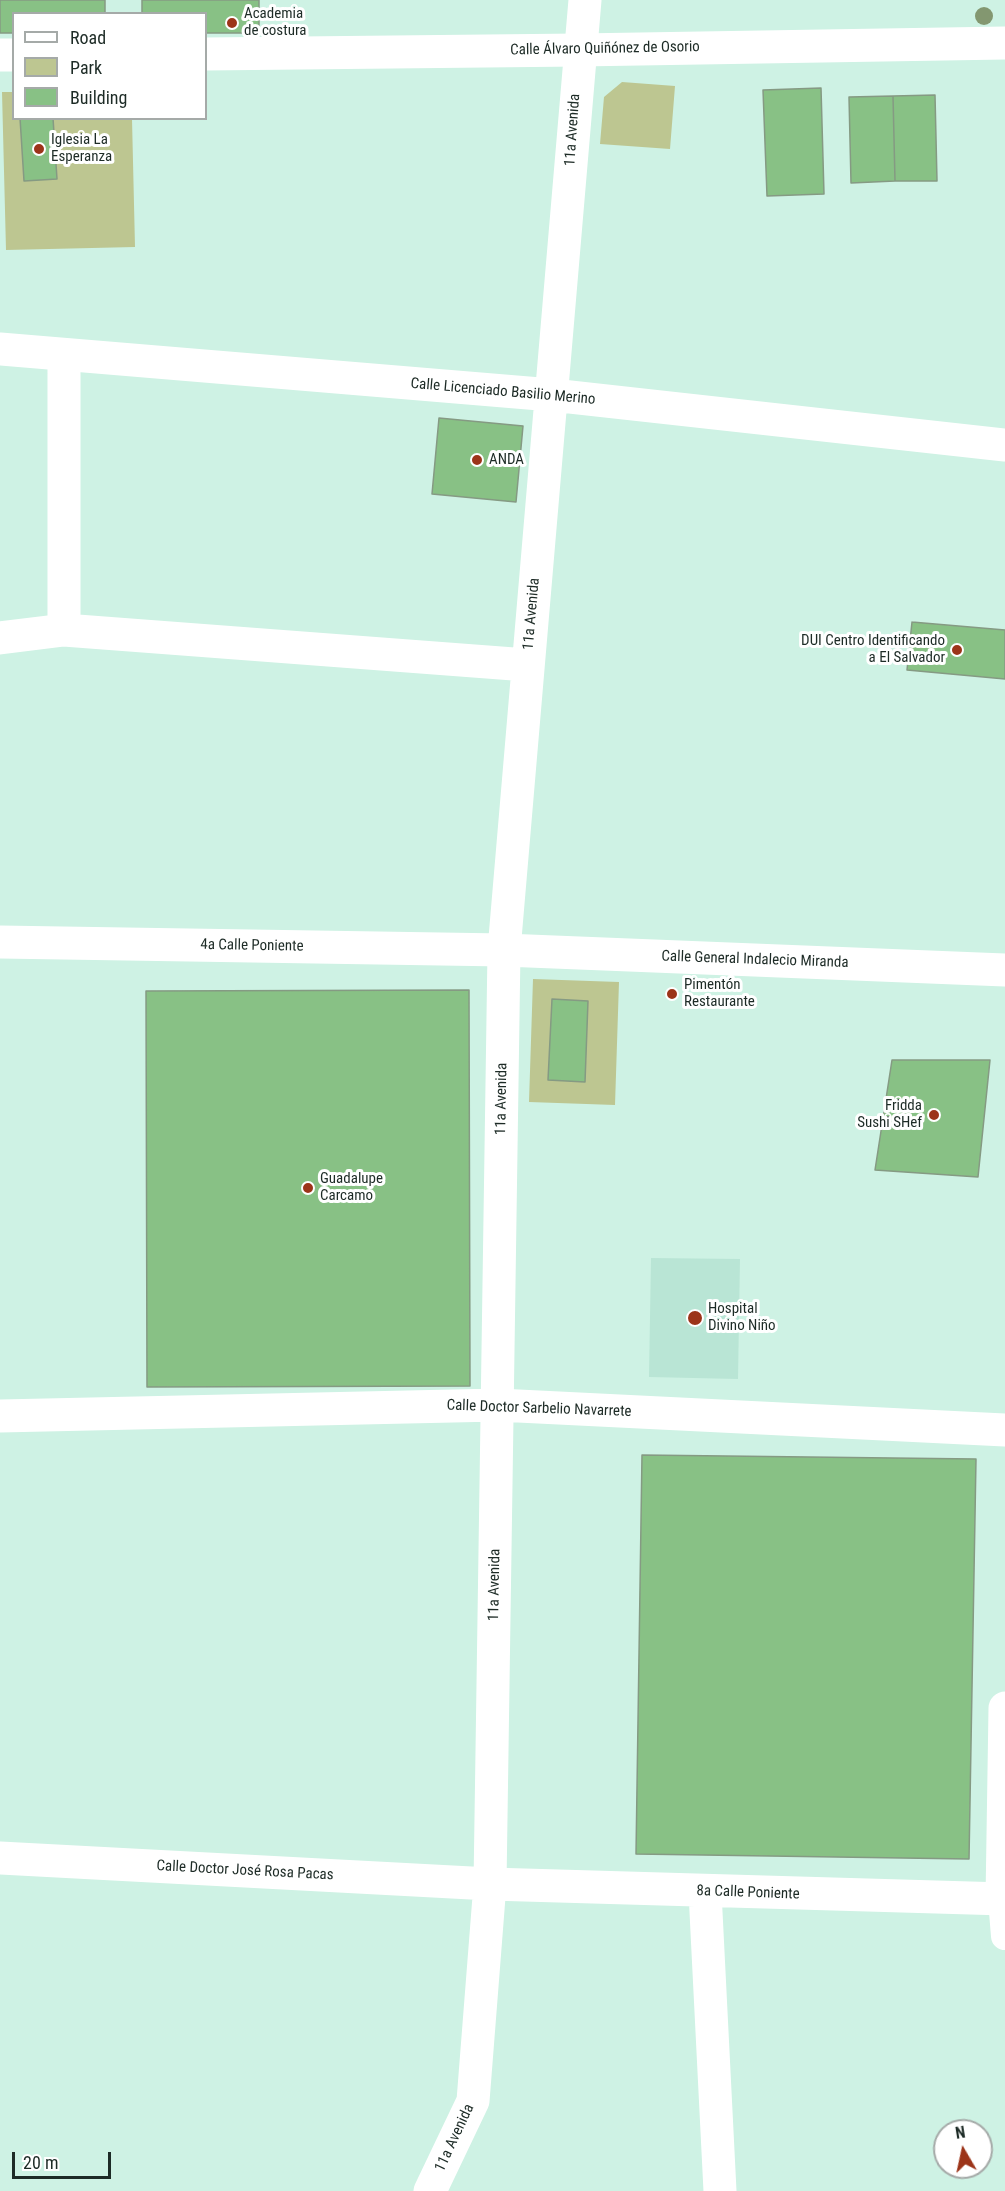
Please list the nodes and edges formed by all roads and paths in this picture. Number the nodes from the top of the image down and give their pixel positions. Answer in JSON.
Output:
{"nodes":[{"id":1,"x":585,"y":0,"type":"edge"},
{"id":2,"x":1005,"y":43,"type":"edge"},
{"id":3,"x":579,"y":50,"type":"junction"},
{"id":4,"x":207,"y":54,"type":"edge"},
{"id":5,"x":0,"y":349,"type":"edge"},
{"id":6,"x":64,"y":355,"type":"junction"},
{"id":7,"x":552,"y":395,"type":"junction"},
{"id":8,"x":1005,"y":445,"type":"edge"},
{"id":9,"x":64,"y":630,"type":"junction"},
{"id":10,"x":0,"y":638,"type":"edge"},
{"id":11,"x":527,"y":665,"type":"junction"},
{"id":12,"x":0,"y":942,"type":"edge"},
{"id":13,"x":504,"y":950,"type":"junction"},
{"id":14,"x":1005,"y":970,"type":"edge"},
{"id":15,"x":498,"y":1405,"type":"junction"},
{"id":16,"x":0,"y":1416,"type":"edge"},
{"id":17,"x":1005,"y":1430,"type":"edge"},
{"id":18,"x":1005,"y":1708,"type":"edge"},
{"id":19,"x":0,"y":1858,"type":"edge"},
{"id":20,"x":490,"y":1884,"type":"junction"},
{"id":21,"x":705,"y":1892,"type":"junction"},
{"id":22,"x":1004,"y":1899,"type":"edge"},
{"id":23,"x":1005,"y":1936,"type":"edge"},
{"id":24,"x":430,"y":2191,"type":"edge"},
{"id":25,"x":720,"y":2191,"type":"edge"}],
"edges":[{"from":1,"to":3,"type":"street","name":"11a Avenida"},
{"from":2,"to":3,"type":"street","name":"Calle Álvaro Quiñónez de Osorio"},
{"from":3,"to":4,"type":"street","name":"Calle Álvaro Quiñónez de Osorio"},
{"from":3,"to":7,"type":"street","name":"11a Avenida"},
{"from":5,"to":6,"type":"street","name":"Calle Licenciado Basilio Merino"},
{"from":6,"to":7,"type":"street","name":"Calle Licenciado Basilio Merino"},
{"from":6,"to":9,"type":"street"},
{"from":7,"to":8,"type":"street","name":"Calle Licenciado Basilio Merino"},
{"from":7,"to":11,"type":"street","name":"11a Avenida"},
{"from":9,"to":10,"type":"street"},
{"from":9,"to":11,"type":"street"},
{"from":11,"to":13,"type":"street","name":"11a Avenida"},
{"from":12,"to":13,"type":"street","name":"4a Calle Poniente"},
{"from":13,"to":14,"type":"street","name":"Calle General Indalecio Miranda"},
{"from":13,"to":15,"type":"street","name":"11a Avenida"},
{"from":15,"to":16,"type":"street","name":"Calle Doctor Sarbelio Navarrete"},
{"from":15,"to":17,"type":"street","name":"Calle Doctor Sarbelio Navarrete"},
{"from":15,"to":20,"type":"street","name":"11a Avenida"},
{"from":18,"to":22,"type":"street"},
{"from":19,"to":20,"type":"street","name":"Calle Doctor José Rosa Pacas"},
{"from":20,"to":21,"type":"street","name":"8a Calle Poniente"},
{"from":20,"to":24,"type":"street","name":"11a Avenida"},
{"from":21,"to":22,"type":"street","name":"8a Calle Poniente"},
{"from":21,"to":25,"type":"street"},
{"from":22,"to":23,"type":"street"}]}
